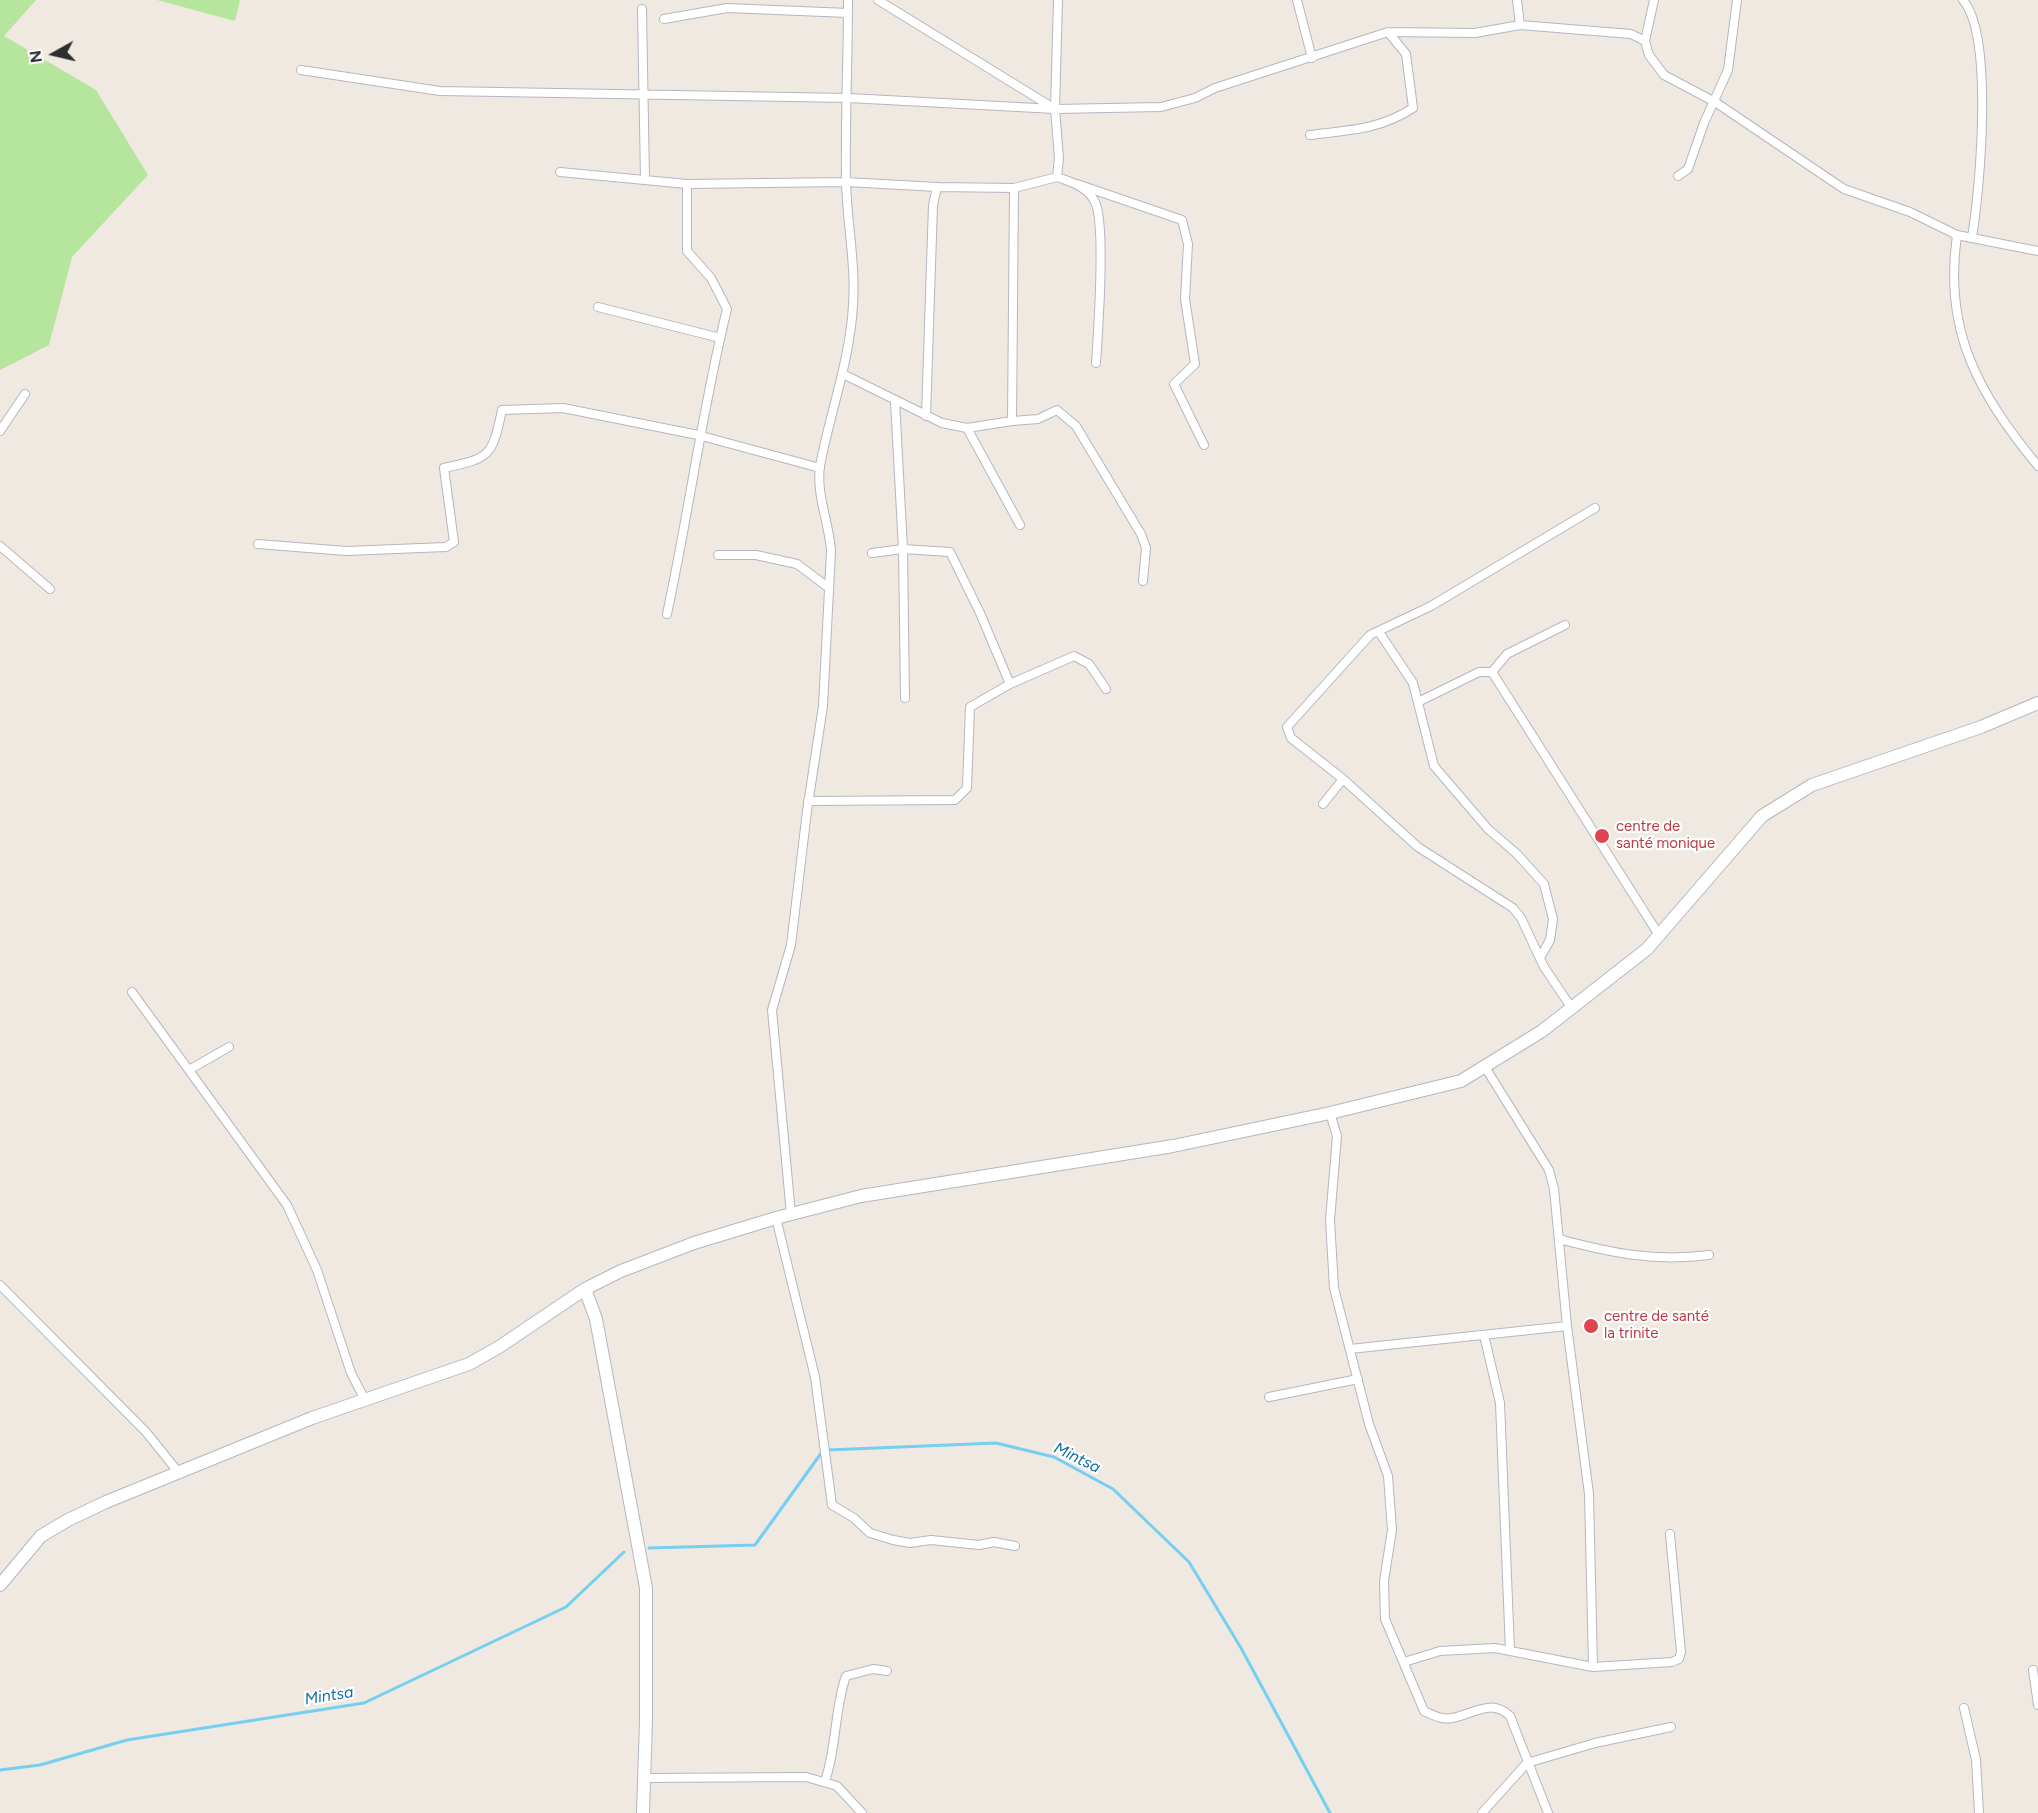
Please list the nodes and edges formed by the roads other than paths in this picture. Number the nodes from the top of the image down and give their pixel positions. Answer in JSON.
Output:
{"nodes":[{"id":1,"x":848,"y":0,"type":"edge"},
{"id":2,"x":879,"y":0,"type":"edge"},
{"id":3,"x":1058,"y":0,"type":"edge"},
{"id":4,"x":1297,"y":0,"type":"edge"},
{"id":5,"x":1517,"y":0,"type":"edge"},
{"id":6,"x":1654,"y":0,"type":"edge"},
{"id":7,"x":1737,"y":0,"type":"edge"},
{"id":8,"x":1963,"y":0,"type":"edge"},
{"id":9,"x":642,"y":9,"type":"dead end"},
{"id":10,"x":848,"y":13,"type":"junction"},
{"id":11,"x":664,"y":19,"type":"dead end"},
{"id":12,"x":1520,"y":25,"type":"junction"},
{"id":13,"x":1388,"y":32,"type":"junction"},
{"id":14,"x":1645,"y":41,"type":"junction"},
{"id":15,"x":1312,"y":58,"type":"junction"},
{"id":16,"x":301,"y":70,"type":"dead end"},
{"id":17,"x":643,"y":96,"type":"junction"},
{"id":18,"x":849,"y":98,"type":"junction"},
{"id":19,"x":1715,"y":102,"type":"junction"},
{"id":20,"x":1055,"y":109,"type":"junction"},
{"id":21,"x":1310,"y":135,"type":"dead end"},
{"id":22,"x":560,"y":172,"type":"dead end"},
{"id":23,"x":1678,"y":176,"type":"dead end"},
{"id":24,"x":1057,"y":177,"type":"junction"},
{"id":25,"x":645,"y":180,"type":"junction"},
{"id":26,"x":846,"y":182,"type":"junction"},
{"id":27,"x":687,"y":184,"type":"junction"},
{"id":28,"x":1077,"y":184,"type":"junction"},
{"id":29,"x":937,"y":187,"type":"junction"},
{"id":30,"x":1014,"y":188,"type":"junction"},
{"id":31,"x":1957,"y":235,"type":"junction"},
{"id":32,"x":1972,"y":237,"type":"junction"},
{"id":33,"x":2038,"y":251,"type":"edge"},
{"id":34,"x":598,"y":307,"type":"dead end"},
{"id":35,"x":720,"y":338,"type":"junction"},
{"id":36,"x":1096,"y":363,"type":"dead end"},
{"id":37,"x":843,"y":374,"type":"junction"},
{"id":38,"x":25,"y":394,"type":"dead end"},
{"id":39,"x":895,"y":401,"type":"junction"},
{"id":40,"x":926,"y":416,"type":"junction"},
{"id":41,"x":1012,"y":421,"type":"junction"},
{"id":42,"x":967,"y":428,"type":"junction"},
{"id":43,"x":0,"y":431,"type":"edge"},
{"id":44,"x":698,"y":435,"type":"junction"},
{"id":45,"x":1204,"y":445,"type":"dead end"},
{"id":46,"x":2038,"y":466,"type":"edge"},
{"id":47,"x":820,"y":468,"type":"junction"},
{"id":48,"x":1595,"y":508,"type":"dead end"},
{"id":49,"x":1020,"y":525,"type":"dead end"},
{"id":50,"x":258,"y":544,"type":"dead end"},
{"id":51,"x":0,"y":546,"type":"edge"},
{"id":52,"x":903,"y":549,"type":"junction"},
{"id":53,"x":872,"y":553,"type":"dead end"},
{"id":54,"x":718,"y":555,"type":"dead end"},
{"id":55,"x":1143,"y":581,"type":"dead end"},
{"id":56,"x":829,"y":588,"type":"junction"},
{"id":57,"x":50,"y":589,"type":"dead end"},
{"id":58,"x":667,"y":614,"type":"dead end"},
{"id":59,"x":1565,"y":625,"type":"dead end"},
{"id":60,"x":1379,"y":632,"type":"junction"},
{"id":61,"x":1492,"y":672,"type":"junction"},
{"id":62,"x":1010,"y":684,"type":"junction"},
{"id":63,"x":1106,"y":689,"type":"dead end"},
{"id":64,"x":905,"y":698,"type":"dead end"},
{"id":65,"x":1418,"y":702,"type":"junction"},
{"id":66,"x":2038,"y":703,"type":"edge"},
{"id":67,"x":1343,"y":779,"type":"junction"},
{"id":68,"x":808,"y":801,"type":"junction"},
{"id":69,"x":1323,"y":804,"type":"dead end"},
{"id":70,"x":1659,"y":935,"type":"junction"},
{"id":71,"x":1540,"y":956,"type":"junction"},
{"id":72,"x":132,"y":992,"type":"dead end"},
{"id":73,"x":1571,"y":1007,"type":"junction"},
{"id":74,"x":229,"y":1047,"type":"dead end"},
{"id":75,"x":1485,"y":1067,"type":"junction"},
{"id":76,"x":189,"y":1070,"type":"junction"},
{"id":77,"x":1330,"y":1113,"type":"junction"},
{"id":78,"x":791,"y":1214,"type":"junction"},
{"id":79,"x":776,"y":1218,"type":"junction"},
{"id":80,"x":1559,"y":1239,"type":"junction"},
{"id":81,"x":1709,"y":1255,"type":"dead end"},
{"id":82,"x":0,"y":1285,"type":"edge"},
{"id":83,"x":585,"y":1289,"type":"junction"},
{"id":84,"x":1567,"y":1326,"type":"junction"},
{"id":85,"x":1484,"y":1335,"type":"junction"},
{"id":86,"x":1350,"y":1349,"type":"junction"},
{"id":87,"x":1358,"y":1379,"type":"junction"},
{"id":88,"x":1269,"y":1397,"type":"dead end"},
{"id":89,"x":365,"y":1400,"type":"junction"},
{"id":90,"x":179,"y":1473,"type":"junction"},
{"id":91,"x":1670,"y":1534,"type":"dead end"},
{"id":92,"x":1015,"y":1546,"type":"dead end"},
{"id":93,"x":0,"y":1585,"type":"edge"},
{"id":94,"x":1510,"y":1651,"type":"junction"},
{"id":95,"x":1404,"y":1662,"type":"junction"},
{"id":96,"x":1593,"y":1667,"type":"junction"},
{"id":97,"x":2032,"y":1670,"type":"dead end"},
{"id":98,"x":887,"y":1671,"type":"dead end"},
{"id":99,"x":2038,"y":1705,"type":"edge"},
{"id":100,"x":1964,"y":1708,"type":"dead end"},
{"id":101,"x":1671,"y":1728,"type":"dead end"},
{"id":102,"x":1527,"y":1763,"type":"junction"},
{"id":103,"x":645,"y":1778,"type":"junction"},
{"id":104,"x":825,"y":1781,"type":"junction"},
{"id":105,"x":643,"y":1813,"type":"edge"},
{"id":106,"x":862,"y":1813,"type":"edge"},
{"id":107,"x":1482,"y":1813,"type":"edge"},
{"id":108,"x":1548,"y":1813,"type":"edge"},
{"id":109,"x":1979,"y":1813,"type":"edge"}],
"edges":[{"from":1,"to":10,"type":"street"},
{"from":2,"to":20,"type":"street"},
{"from":3,"to":20,"type":"street"},
{"from":4,"to":15,"type":"street"},
{"from":5,"to":12,"type":"street"},
{"from":6,"to":14,"type":"street"},
{"from":7,"to":19,"type":"street"},
{"from":8,"to":32,"type":"street"},
{"from":9,"to":17,"type":"street"},
{"from":10,"to":11,"type":"street"},
{"from":10,"to":18,"type":"street"},
{"from":12,"to":13,"type":"street"},
{"from":12,"to":14,"type":"street"},
{"from":13,"to":15,"type":"street"},
{"from":13,"to":21,"type":"street"},
{"from":14,"to":19,"type":"street"},
{"from":15,"to":20,"type":"street"},
{"from":16,"to":17,"type":"street"},
{"from":17,"to":18,"type":"street"},
{"from":17,"to":25,"type":"street"},
{"from":18,"to":20,"type":"street"},
{"from":18,"to":26,"type":"street"},
{"from":19,"to":23,"type":"street"},
{"from":19,"to":31,"type":"street"},
{"from":20,"to":24,"type":"street"},
{"from":22,"to":25,"type":"street"},
{"from":24,"to":28,"type":"street"},
{"from":24,"to":30,"type":"street"},
{"from":25,"to":27,"type":"street"},
{"from":26,"to":27,"type":"street"},
{"from":26,"to":29,"type":"street"},
{"from":26,"to":37,"type":"street"},
{"from":27,"to":35,"type":"street"},
{"from":28,"to":36,"type":"street"},
{"from":28,"to":45,"type":"street"},
{"from":29,"to":30,"type":"street"},
{"from":29,"to":40,"type":"street"},
{"from":30,"to":41,"type":"street"},
{"from":31,"to":32,"type":"street"},
{"from":31,"to":46,"type":"street"},
{"from":32,"to":33,"type":"street"},
{"from":34,"to":35,"type":"street"},
{"from":35,"to":44,"type":"street"},
{"from":37,"to":39,"type":"street"},
{"from":37,"to":47,"type":"street"},
{"from":38,"to":43,"type":"street"},
{"from":39,"to":40,"type":"street"},
{"from":39,"to":52,"type":"street"},
{"from":40,"to":42,"type":"street"},
{"from":41,"to":42,"type":"street"},
{"from":41,"to":55,"type":"street"},
{"from":42,"to":49,"type":"street"},
{"from":44,"to":47,"type":"street"},
{"from":44,"to":50,"type":"street"},
{"from":44,"to":58,"type":"street"},
{"from":47,"to":56,"type":"street"},
{"from":48,"to":60,"type":"street"},
{"from":51,"to":57,"type":"street"},
{"from":52,"to":53,"type":"street"},
{"from":52,"to":62,"type":"street"},
{"from":52,"to":64,"type":"street"},
{"from":54,"to":56,"type":"street"},
{"from":56,"to":68,"type":"street"},
{"from":59,"to":61,"type":"street"},
{"from":60,"to":65,"type":"street"},
{"from":60,"to":67,"type":"street"},
{"from":61,"to":65,"type":"street"},
{"from":61,"to":70,"type":"street"},
{"from":62,"to":63,"type":"street"},
{"from":62,"to":68,"type":"street"},
{"from":65,"to":71,"type":"street"},
{"from":66,"to":70,"type":"main road"},
{"from":67,"to":69,"type":"street"},
{"from":67,"to":71,"type":"street"},
{"from":68,"to":78,"type":"street"},
{"from":70,"to":73,"type":"main road"},
{"from":71,"to":73,"type":"street"},
{"from":72,"to":76,"type":"street"},
{"from":73,"to":75,"type":"main road"},
{"from":74,"to":76,"type":"street"},
{"from":75,"to":77,"type":"main road"},
{"from":75,"to":80,"type":"street"},
{"from":76,"to":89,"type":"street"},
{"from":77,"to":78,"type":"main road"},
{"from":77,"to":86,"type":"street"},
{"from":78,"to":79,"type":"main road"},
{"from":79,"to":83,"type":"main road"},
{"from":79,"to":92,"type":"street"},
{"from":80,"to":81,"type":"street"},
{"from":80,"to":84,"type":"street"},
{"from":82,"to":90,"type":"street"},
{"from":83,"to":89,"type":"main road"},
{"from":83,"to":103,"type":"main road"},
{"from":84,"to":85,"type":"street"},
{"from":84,"to":96,"type":"street"},
{"from":85,"to":86,"type":"street"},
{"from":85,"to":94,"type":"street"},
{"from":86,"to":87,"type":"street"},
{"from":87,"to":88,"type":"street"},
{"from":87,"to":95,"type":"street"},
{"from":89,"to":90,"type":"main road"},
{"from":90,"to":93,"type":"main road"},
{"from":91,"to":96,"type":"street"},
{"from":94,"to":95,"type":"street"},
{"from":94,"to":96,"type":"street"},
{"from":95,"to":102,"type":"street"},
{"from":97,"to":99,"type":"street"},
{"from":98,"to":104,"type":"street"},
{"from":100,"to":109,"type":"street"},
{"from":101,"to":102,"type":"street"},
{"from":102,"to":107,"type":"street"},
{"from":102,"to":108,"type":"street"},
{"from":103,"to":104,"type":"street"},
{"from":103,"to":105,"type":"main road"},
{"from":104,"to":106,"type":"street"}]}
